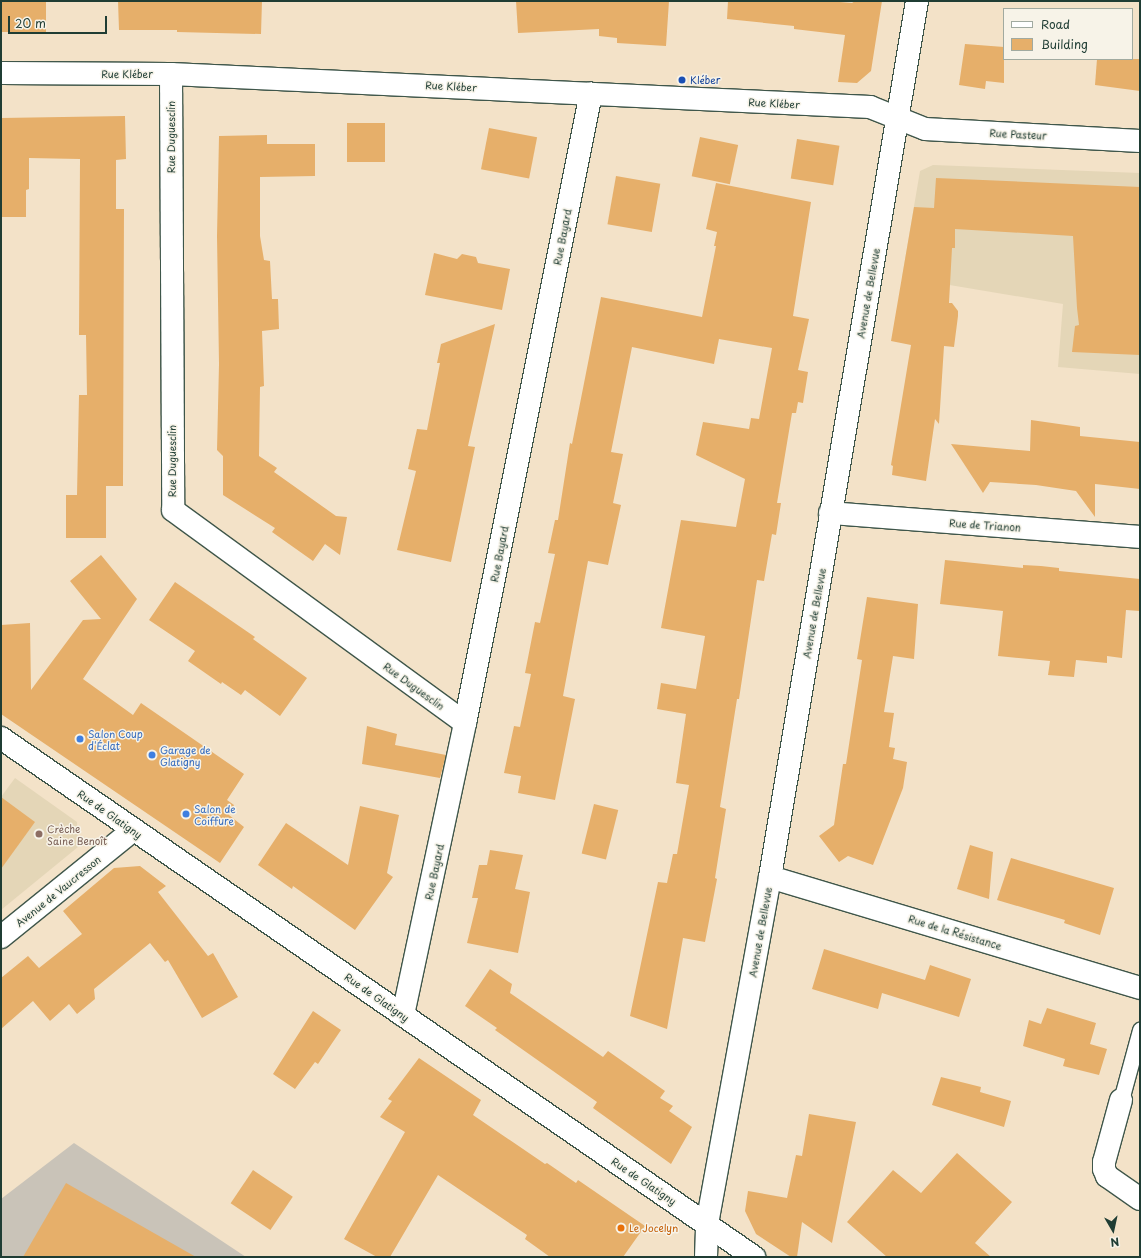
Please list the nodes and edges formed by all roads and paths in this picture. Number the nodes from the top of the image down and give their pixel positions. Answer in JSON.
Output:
{"nodes":[{"id":1,"x":917,"y":1,"type":"edge"},
{"id":2,"x":1,"y":73,"type":"edge"},
{"id":3,"x":171,"y":74,"type":"junction"},
{"id":4,"x":591,"y":93,"type":"junction"},
{"id":5,"x":898,"y":120,"type":"junction"},
{"id":6,"x":1140,"y":141,"type":"edge"},
{"id":7,"x":830,"y":513,"type":"junction"},
{"id":8,"x":1140,"y":537,"type":"edge"},
{"id":9,"x":465,"y":723,"type":"junction"},
{"id":10,"x":1,"y":738,"type":"edge"},
{"id":11,"x":133,"y":830,"type":"junction"},
{"id":12,"x":770,"y":877,"type":"junction"},
{"id":13,"x":1,"y":937,"type":"edge"},
{"id":14,"x":1140,"y":988,"type":"edge"},
{"id":15,"x":403,"y":1015,"type":"junction"},
{"id":16,"x":1140,"y":1030,"type":"edge"},
{"id":17,"x":1121,"y":1100,"type":"joint"},
{"id":18,"x":1140,"y":1199,"type":"edge"},
{"id":19,"x":707,"y":1224,"type":"junction"},
{"id":20,"x":706,"y":1257,"type":"edge"},
{"id":21,"x":753,"y":1257,"type":"edge"}],
"edges":[{"from":1,"to":5,"type":"street","name":"Avenue de Bellevue"},
{"from":2,"to":3,"type":"street","name":"Rue Kléber"},
{"from":3,"to":4,"type":"street","name":"Rue Kléber"},
{"from":3,"to":9,"type":"street","name":"Rue Duguesclin"},
{"from":4,"to":5,"type":"street","name":"Rue Kléber"},
{"from":4,"to":9,"type":"street","name":"Rue Bayard"},
{"from":5,"to":6,"type":"street","name":"Rue Pasteur"},
{"from":5,"to":7,"type":"street","name":"Avenue de Bellevue"},
{"from":7,"to":8,"type":"street","name":"Rue de Trianon"},
{"from":7,"to":12,"type":"street","name":"Avenue de Bellevue"},
{"from":9,"to":15,"type":"street","name":"Rue Bayard"},
{"from":10,"to":11,"type":"street","name":"Rue de Glatigny"},
{"from":11,"to":13,"type":"street","name":"Avenue de Vaucresson"},
{"from":11,"to":15,"type":"street","name":"Rue de Glatigny"},
{"from":12,"to":14,"type":"street","name":"Rue de la Résistance"},
{"from":12,"to":19,"type":"street","name":"Avenue de Bellevue"},
{"from":15,"to":19,"type":"street","name":"Rue de Glatigny"},
{"from":16,"to":17,"type":"lane"},
{"from":17,"to":18,"type":"street"},
{"from":19,"to":20,"type":"street","name":"Avenue de Bellevue"},
{"from":19,"to":21,"type":"street","name":"Rue de Glatigny"}]}
